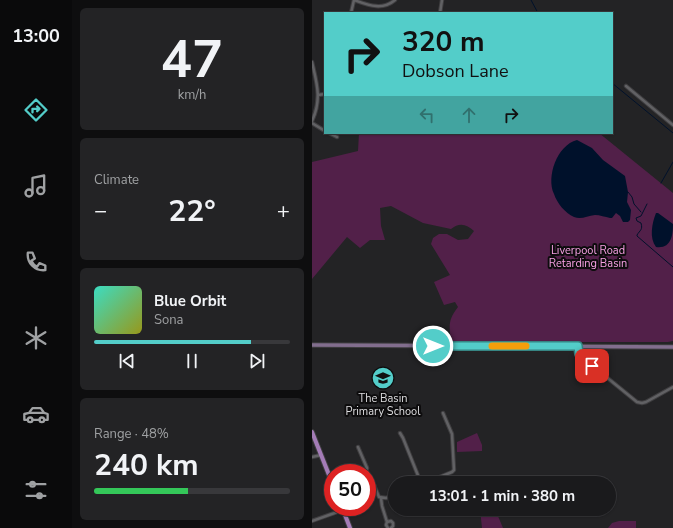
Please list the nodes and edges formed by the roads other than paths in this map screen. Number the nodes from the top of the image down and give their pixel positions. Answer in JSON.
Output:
{"nodes":[{"id":1,"x":354,"y":0,"type":"edge"},
{"id":2,"x":395,"y":0,"type":"edge"},
{"id":3,"x":442,"y":0,"type":"edge"},
{"id":4,"x":351,"y":12,"type":"edge"},
{"id":5,"x":440,"y":12,"type":"edge"},
{"id":6,"x":312,"y":62,"type":"edge"},
{"id":7,"x":313,"y":75,"type":"edge"},
{"id":8,"x":626,"y":86,"type":"dead end"},
{"id":9,"x":318,"y":94,"type":"junction"},
{"id":10,"x":324,"y":94,"type":"edge"},
{"id":11,"x":312,"y":122,"type":"edge"},
{"id":12,"x":673,"y":125,"type":"edge"},
{"id":13,"x":324,"y":130,"type":"edge"},
{"id":14,"x":331,"y":134,"type":"edge"},
{"id":15,"x":336,"y":137,"type":"dead end"},
{"id":16,"x":312,"y":345,"type":"edge"},
{"id":17,"x":578,"y":346,"type":"junction"},
{"id":18,"x":673,"y":347,"type":"edge"},
{"id":19,"x":673,"y":387,"type":"edge"},
{"id":20,"x":443,"y":413,"type":"dead end"},
{"id":21,"x":312,"y":432,"type":"edge"},
{"id":22,"x":400,"y":433,"type":"dead end"},
{"id":23,"x":358,"y":447,"type":"dead end"},
{"id":24,"x":321,"y":455,"type":"junction"},
{"id":25,"x":312,"y":457,"type":"edge"},
{"id":26,"x":325,"y":464,"type":"edge"},
{"id":27,"x":365,"y":464,"type":"edge"},
{"id":28,"x":418,"y":476,"type":"edge"},
{"id":29,"x":442,"y":476,"type":"edge"},
{"id":30,"x":376,"y":493,"type":"edge"},
{"id":31,"x":388,"y":496,"type":"edge"},
{"id":32,"x":381,"y":498,"type":"junction"},
{"id":33,"x":324,"y":516,"type":"edge"},
{"id":34,"x":345,"y":516,"type":"edge"},
{"id":35,"x":312,"y":521,"type":"edge"},
{"id":36,"x":387,"y":522,"type":"junction"},
{"id":37,"x":350,"y":528,"type":"edge"},
{"id":38,"x":389,"y":528,"type":"edge"}],
"edges":[{"from":1,"to":2,"type":"street"},
{"from":1,"to":4,"type":"street"},
{"from":3,"to":5,"type":"street"},
{"from":6,"to":7,"type":"street"},
{"from":7,"to":9,"type":"street"},
{"from":8,"to":12,"type":"street"},
{"from":9,"to":10,"type":"street"},
{"from":9,"to":11,"type":"street"},
{"from":11,"to":13,"type":"street"},
{"from":14,"to":15,"type":"street"},
{"from":16,"to":17,"type":"main road"},
{"from":17,"to":18,"type":"main road"},
{"from":17,"to":19,"type":"street"},
{"from":20,"to":29,"type":"street"},
{"from":21,"to":24,"type":"main road"},
{"from":22,"to":28,"type":"street"},
{"from":23,"to":27,"type":"street"},
{"from":24,"to":25,"type":"street"},
{"from":24,"to":26,"type":"main road"},
{"from":30,"to":32,"type":"street"},
{"from":31,"to":32,"type":"street"},
{"from":32,"to":36,"type":"street"},
{"from":33,"to":35,"type":"street"},
{"from":34,"to":37,"type":"main road"},
{"from":36,"to":38,"type":"street"},
{"from":36,"to":38,"type":"street"}]}
